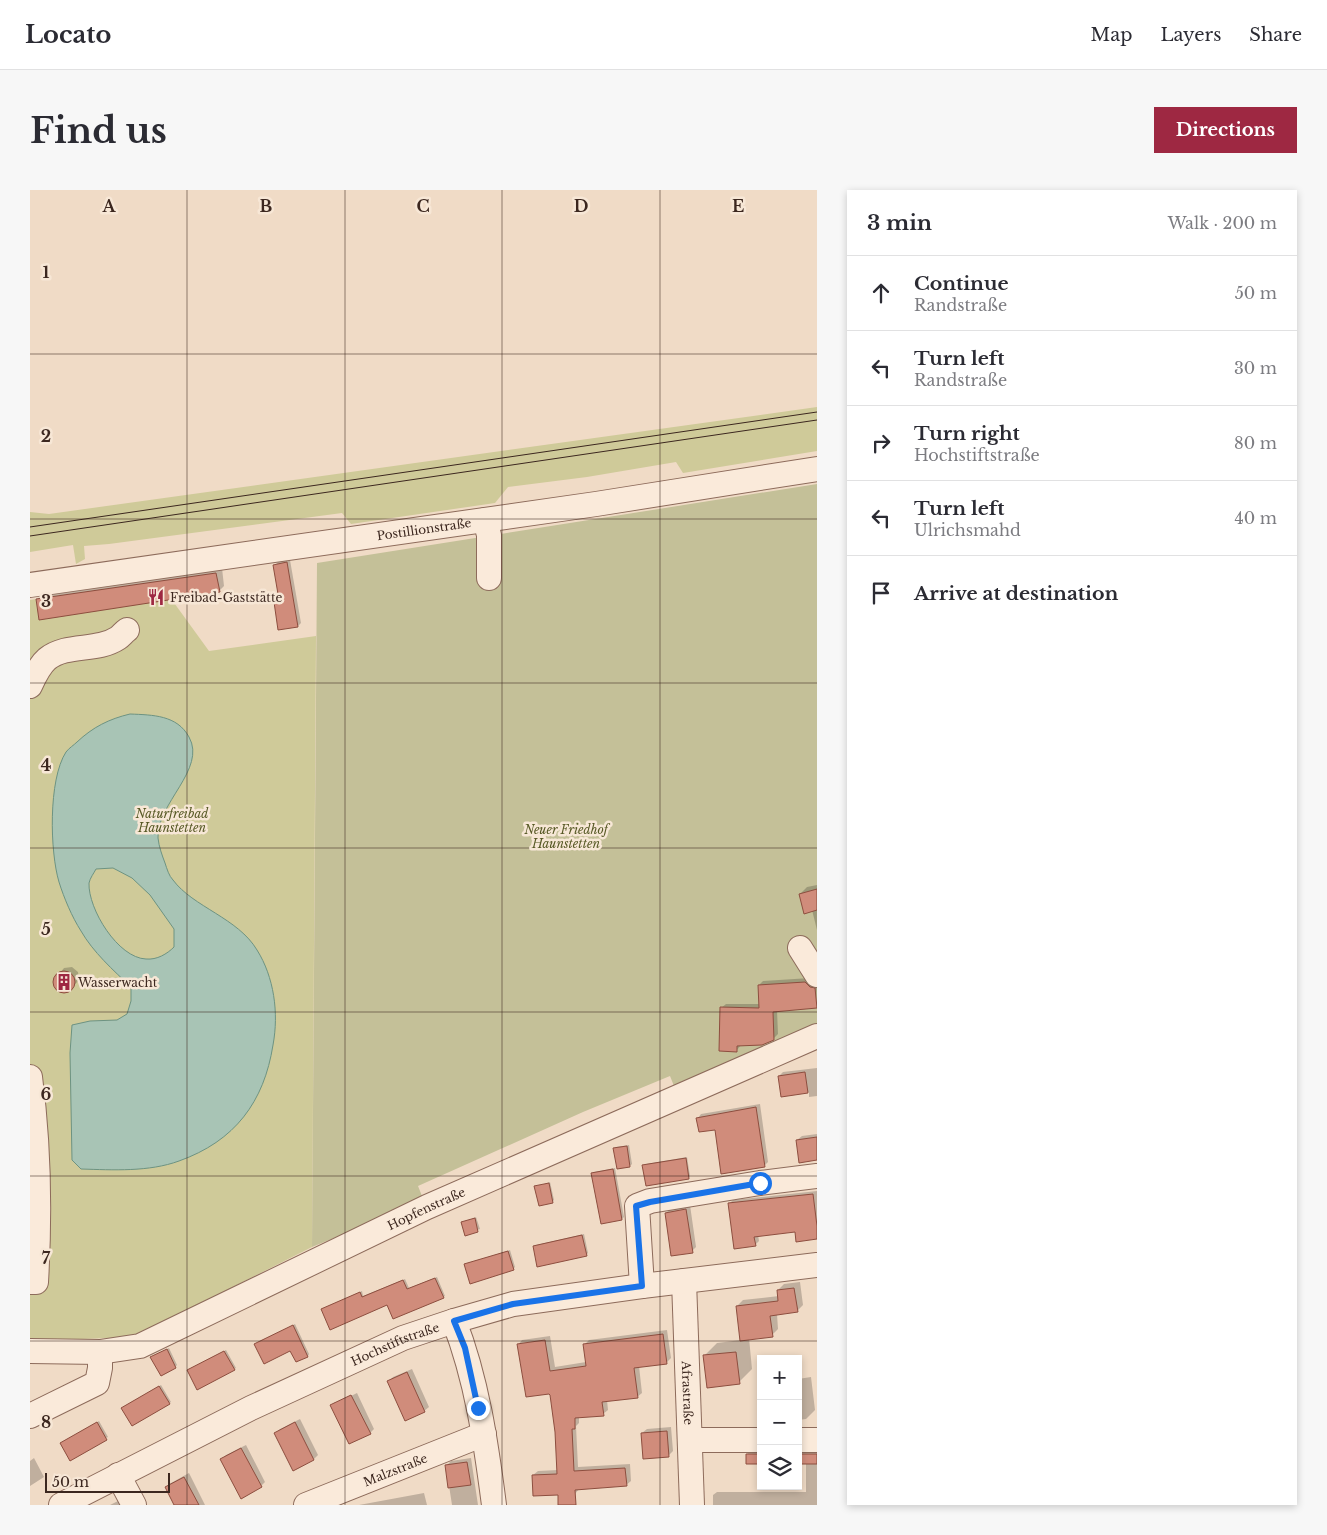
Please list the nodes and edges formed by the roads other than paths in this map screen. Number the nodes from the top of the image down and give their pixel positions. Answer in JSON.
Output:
{"nodes":[{"id":1,"x":817,"y":469,"type":"edge"},
{"id":2,"x":485,"y":520,"type":"junction"},
{"id":3,"x":489,"y":578,"type":"dead end"},
{"id":4,"x":30,"y":585,"type":"edge"},
{"id":5,"x":127,"y":630,"type":"dead end"},
{"id":6,"x":30,"y":686,"type":"edge"},
{"id":7,"x":800,"y":948,"type":"dead end"},
{"id":8,"x":817,"y":975,"type":"edge"},
{"id":9,"x":817,"y":1036,"type":"edge"},
{"id":10,"x":30,"y":1077,"type":"edge"},
{"id":11,"x":817,"y":1176,"type":"edge"},
{"id":12,"x":817,"y":1265,"type":"edge"},
{"id":13,"x":684,"y":1281,"type":"junction"},
{"id":14,"x":30,"y":1282,"type":"edge"},
{"id":15,"x":642,"y":1286,"type":"junction"},
{"id":16,"x":454,"y":1321,"type":"junction"},
{"id":17,"x":30,"y":1351,"type":"edge"},
{"id":18,"x":100,"y":1352,"type":"junction"},
{"id":19,"x":30,"y":1416,"type":"edge"},
{"id":20,"x":484,"y":1434,"type":"junction"},
{"id":21,"x":748,"y":1436,"type":"edge"},
{"id":22,"x":690,"y":1440,"type":"junction"},
{"id":23,"x":802,"y":1440,"type":"edge"},
{"id":24,"x":817,"y":1440,"type":"edge"},
{"id":25,"x":118,"y":1475,"type":"junction"},
{"id":26,"x":61,"y":1505,"type":"edge"},
{"id":27,"x":134,"y":1505,"type":"edge"},
{"id":28,"x":306,"y":1505,"type":"edge"},
{"id":29,"x":494,"y":1505,"type":"edge"},
{"id":30,"x":692,"y":1505,"type":"edge"}],
"edges":[{"from":1,"to":2,"type":"street","name":"Postillionstraße"},
{"from":2,"to":3,"type":"street"},
{"from":2,"to":4,"type":"street","name":"Postillionstraße"},
{"from":5,"to":6,"type":"street"},
{"from":7,"to":8,"type":"street"},
{"from":9,"to":18,"type":"street","name":"Hopfenstraße"},
{"from":10,"to":14,"type":"street"},
{"from":11,"to":15,"type":"street"},
{"from":12,"to":13,"type":"street","name":"Hochstiftstraße"},
{"from":13,"to":15,"type":"street","name":"Hochstiftstraße"},
{"from":13,"to":22,"type":"street","name":"Afrastraße"},
{"from":15,"to":16,"type":"street","name":"Hochstiftstraße"},
{"from":16,"to":20,"type":"street"},
{"from":16,"to":25,"type":"street","name":"Hochstiftstraße"},
{"from":17,"to":18,"type":"street","name":"Hopfenstraße"},
{"from":18,"to":19,"type":"street"},
{"from":20,"to":28,"type":"street","name":"Malzstraße"},
{"from":20,"to":29,"type":"street"},
{"from":21,"to":22,"type":"street"},
{"from":22,"to":30,"type":"street","name":"Afrastraße"},
{"from":23,"to":24,"type":"street"},
{"from":25,"to":26,"type":"street","name":"Hochstiftstraße"},
{"from":25,"to":27,"type":"street"}]}
